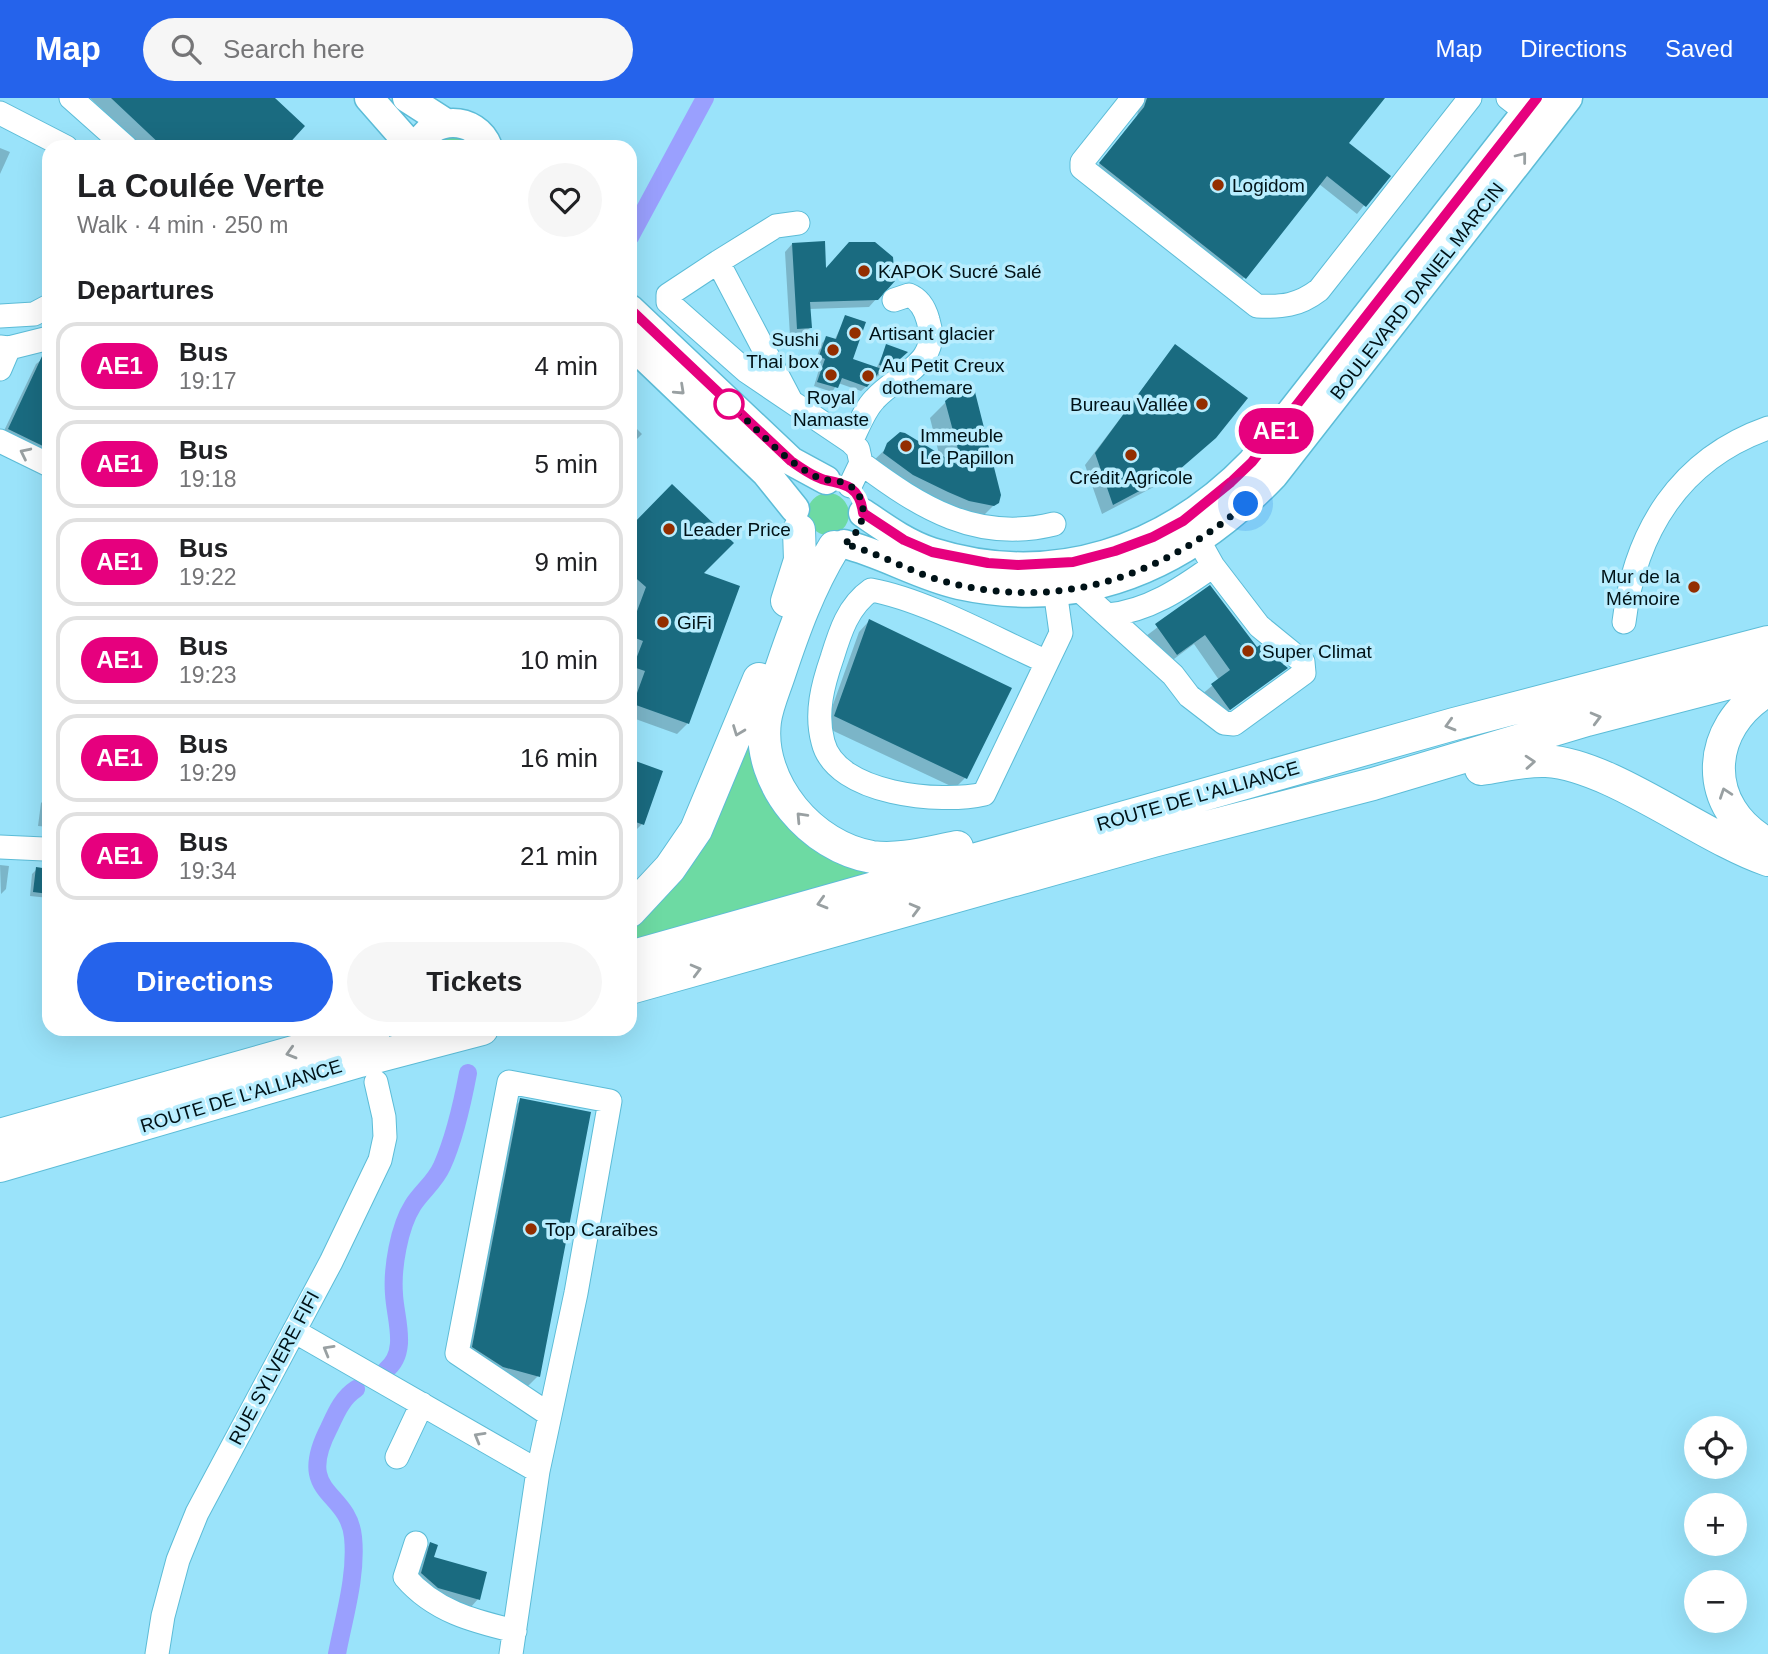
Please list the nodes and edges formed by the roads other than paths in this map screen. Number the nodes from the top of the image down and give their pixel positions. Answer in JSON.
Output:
{"nodes":[{"id":1,"x":71,"y":98,"type":"edge"},
{"id":2,"x":369,"y":98,"type":"edge"},
{"id":3,"x":407,"y":98,"type":"edge"},
{"id":4,"x":1133,"y":98,"type":"edge"},
{"id":5,"x":1470,"y":98,"type":"edge"},
{"id":6,"x":1568,"y":98,"type":"edge"},
{"id":7,"x":1523,"y":103,"type":"edge"},
{"id":8,"x":0,"y":113,"type":"edge"},
{"id":9,"x":446,"y":123,"type":"junction"},
{"id":10,"x":52,"y":140,"type":"edge"},
{"id":11,"x":117,"y":140,"type":"edge"},
{"id":12,"x":406,"y":140,"type":"edge"},
{"id":13,"x":422,"y":140,"type":"edge"},
{"id":14,"x":484,"y":140,"type":"edge"},
{"id":15,"x":798,"y":223,"type":"dead end"},
{"id":16,"x":718,"y":262,"type":"junction"},
{"id":17,"x":894,"y":300,"type":"dead end"},
{"id":18,"x":42,"y":310,"type":"edge"},
{"id":19,"x":0,"y":316,"type":"edge"},
{"id":20,"x":637,"y":316,"type":"edge"},
{"id":21,"x":42,"y":339,"type":"edge"},
{"id":22,"x":5,"y":347,"type":"edge"},
{"id":23,"x":637,"y":350,"type":"edge"},
{"id":24,"x":0,"y":369,"type":"edge"},
{"id":25,"x":790,"y":399,"type":"junction"},
{"id":26,"x":1768,"y":428,"type":"edge"},
{"id":27,"x":0,"y":441,"type":"edge"},
{"id":28,"x":851,"y":442,"type":"junction"},
{"id":29,"x":42,"y":462,"type":"edge"},
{"id":30,"x":845,"y":476,"type":"junction"},
{"id":31,"x":863,"y":513,"type":"junction"},
{"id":32,"x":797,"y":519,"type":"junction"},
{"id":33,"x":1054,"y":524,"type":"dead end"},
{"id":34,"x":1199,"y":541,"type":"junction"},
{"id":35,"x":839,"y":546,"type":"junction"},
{"id":36,"x":1213,"y":566,"type":"junction"},
{"id":37,"x":970,"y":587,"type":"junction"},
{"id":38,"x":1066,"y":589,"type":"junction"},
{"id":39,"x":1108,"y":615,"type":"junction"},
{"id":40,"x":950,"y":618,"type":"junction"},
{"id":41,"x":1625,"y":622,"type":"dead end"},
{"id":42,"x":1768,"y":623,"type":"edge"},
{"id":43,"x":1768,"y":642,"type":"edge"},
{"id":44,"x":1047,"y":662,"type":"junction"},
{"id":45,"x":1768,"y":673,"type":"edge"},
{"id":46,"x":1634,"y":677,"type":"junction"},
{"id":47,"x":1768,"y":690,"type":"edge"},
{"id":48,"x":1100,"y":824,"type":"junction"},
{"id":49,"x":1153,"y":841,"type":"junction"},
{"id":50,"x":1768,"y":844,"type":"edge"},
{"id":51,"x":0,"y":847,"type":"edge"},
{"id":52,"x":42,"y":849,"type":"edge"},
{"id":53,"x":1768,"y":860,"type":"edge"},
{"id":54,"x":637,"y":903,"type":"edge"},
{"id":55,"x":637,"y":955,"type":"edge"},
{"id":56,"x":637,"y":986,"type":"edge"},
{"id":57,"x":356,"y":1036,"type":"edge"},
{"id":58,"x":455,"y":1036,"type":"edge"},
{"id":59,"x":376,"y":1082,"type":"dead end"},
{"id":60,"x":185,"y":1099,"type":"junction"},
{"id":61,"x":0,"y":1112,"type":"edge"},
{"id":62,"x":0,"y":1135,"type":"edge"},
{"id":63,"x":0,"y":1166,"type":"edge"},
{"id":64,"x":0,"y":1182,"type":"edge"},
{"id":65,"x":294,"y":1331,"type":"junction"},
{"id":66,"x":422,"y":1404,"type":"junction"},
{"id":67,"x":550,"y":1415,"type":"junction"},
{"id":68,"x":397,"y":1457,"type":"dead end"},
{"id":69,"x":538,"y":1471,"type":"junction"},
{"id":70,"x":416,"y":1543,"type":"dead end"},
{"id":71,"x":513,"y":1643,"type":"edge"},
{"id":72,"x":157,"y":1654,"type":"edge"}],
"edges":[{"from":1,"to":11,"type":"street"},
{"from":2,"to":12,"type":"main road"},
{"from":3,"to":9,"type":"main road"},
{"from":4,"to":5,"type":"street"},
{"from":34,"to":6,"type":"main road","name":"BOULEVARD DANIEL MARCIN","one_way":true},
{"from":7,"to":31,"type":"main road","name":"BOULEVARD DANIEL MARCIN"},
{"from":8,"to":10,"type":"street"},
{"from":9,"to":13,"type":"main road"},
{"from":9,"to":14,"type":"main road"},
{"from":15,"to":16,"type":"street"},
{"from":16,"to":25,"type":"street"},
{"from":16,"to":25,"type":"street"},
{"from":17,"to":28,"type":"street"},
{"from":18,"to":19,"type":"street"},
{"from":20,"to":30,"type":"main road"},
{"from":21,"to":22,"type":"street"},
{"from":22,"to":24,"type":"street"},
{"from":23,"to":32,"type":"main road","one_way":true},
{"from":25,"to":28,"type":"street"},
{"from":26,"to":41,"type":"street"},
{"from":29,"to":27,"type":"street","one_way":true},
{"from":28,"to":30,"type":"street"},
{"from":30,"to":31,"type":"main road"},
{"from":30,"to":32,"type":"main road"},
{"from":30,"to":33,"type":"street"},
{"from":31,"to":35,"type":"main road"},
{"from":32,"to":35,"type":"main road"},
{"from":32,"to":54,"type":"highway","one_way":true},
{"from":34,"to":36,"type":"street"},
{"from":34,"to":38,"type":"main road","name":"BOULEVARD DANIEL MARCIN"},
{"from":35,"to":37,"type":"main road","name":"BOULEVARD DANIEL MARCIN"},
{"from":48,"to":35,"type":"highway","one_way":true},
{"from":36,"to":39,"type":"street"},
{"from":36,"to":39,"type":"street"},
{"from":37,"to":38,"type":"main road","name":"BOULEVARD DANIEL MARCIN"},
{"from":37,"to":40,"type":"street"},
{"from":38,"to":39,"type":"street"},
{"from":38,"to":44,"type":"street"},
{"from":40,"to":44,"type":"street"},
{"from":40,"to":44,"type":"street"},
{"from":42,"to":46,"type":"highway"},
{"from":43,"to":46,"type":"highway","name":"ROUTE DE L'ALLIANCE"},
{"from":49,"to":45,"type":"highway","name":"ROUTE DE L'ALLIANCE","one_way":true},
{"from":46,"to":48,"type":"highway","name":"ROUTE DE L'ALLIANCE","one_way":true},
{"from":50,"to":47,"type":"highway","one_way":true},
{"from":48,"to":55,"type":"highway","name":"ROUTE DE L'ALLIANCE","one_way":true},
{"from":49,"to":53,"type":"highway","one_way":true},
{"from":56,"to":49,"type":"highway","name":"ROUTE DE L'ALLIANCE","one_way":true},
{"from":51,"to":52,"type":"street"},
{"from":57,"to":60,"type":"highway","name":"ROUTE DE L'ALLIANCE","one_way":true},
{"from":58,"to":60,"type":"highway","name":"ROUTE DE L'ALLIANCE"},
{"from":59,"to":65,"type":"street","name":"RUE SYLVERE FIFI"},
{"from":60,"to":61,"type":"highway"},
{"from":60,"to":62,"type":"highway","name":"ROUTE DE L'ALLIANCE"},
{"from":60,"to":63,"type":"highway","name":"ROUTE DE L'ALLIANCE"},
{"from":60,"to":64,"type":"highway"},
{"from":66,"to":65,"type":"street","one_way":true},
{"from":65,"to":72,"type":"street","name":"RUE SYLVERE FIFI"},
{"from":66,"to":68,"type":"street"},
{"from":69,"to":66,"type":"street","one_way":true},
{"from":67,"to":67,"type":"street"},
{"from":67,"to":69,"type":"street"},
{"from":69,"to":71,"type":"street"},
{"from":70,"to":71,"type":"street"}]}
